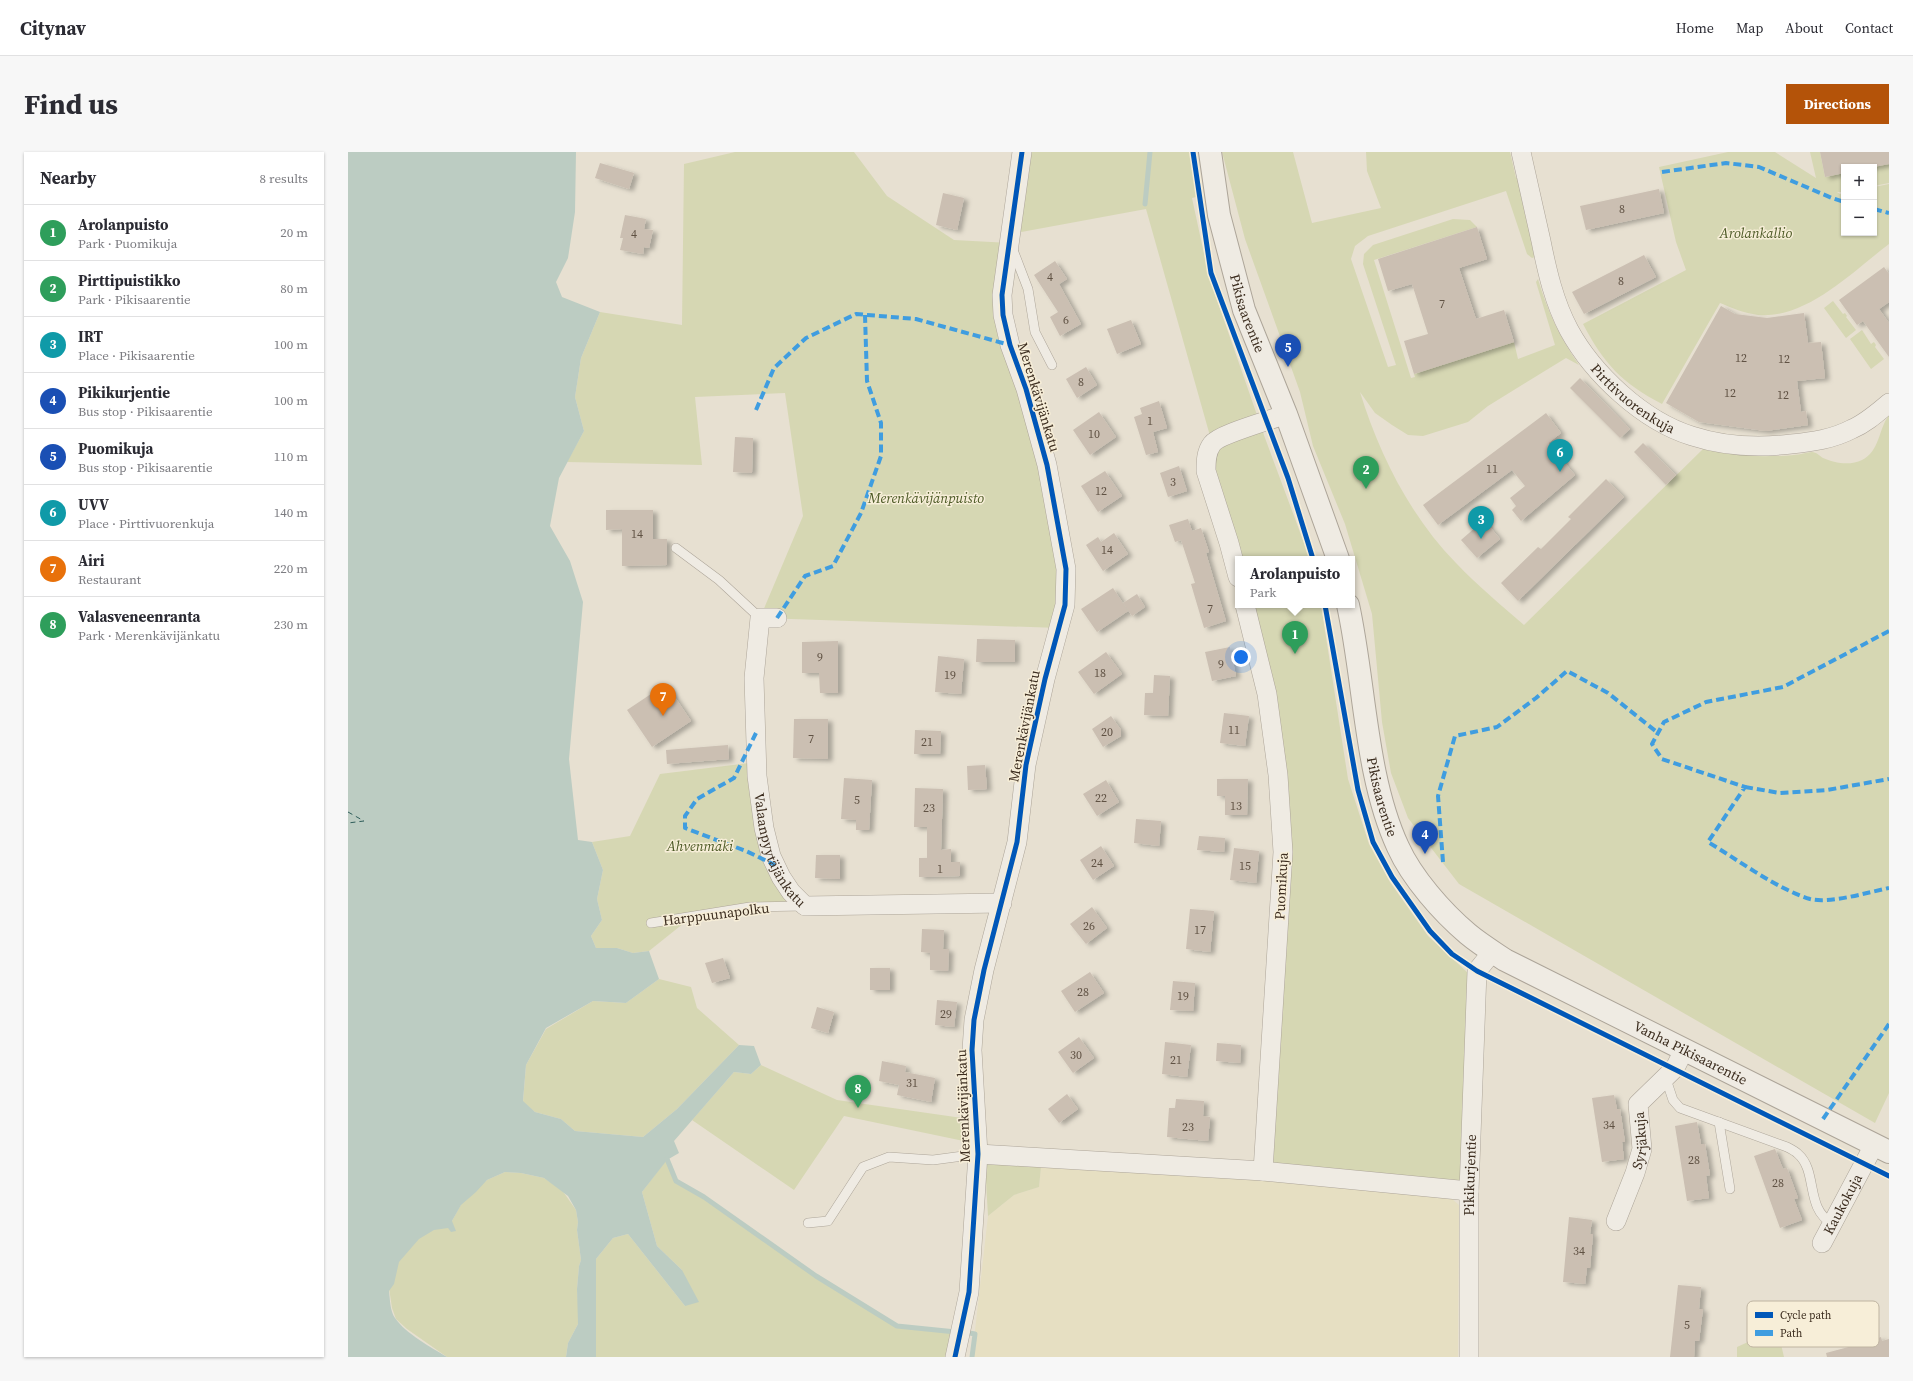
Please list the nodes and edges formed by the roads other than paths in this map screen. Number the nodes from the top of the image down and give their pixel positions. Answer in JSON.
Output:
{"nodes":[{"id":1,"x":1022,"y":152,"type":"edge"},
{"id":2,"x":1210,"y":152,"type":"edge"},
{"id":3,"x":1521,"y":152,"type":"edge"},
{"id":4,"x":1010,"y":243,"type":"junction"},
{"id":5,"x":1052,"y":365,"type":"dead end"},
{"id":6,"x":1889,"y":403,"type":"edge"},
{"id":7,"x":1286,"y":414,"type":"junction"},
{"id":8,"x":676,"y":548,"type":"dead end"},
{"id":9,"x":1337,"y":556,"type":"edge"},
{"id":10,"x":1235,"y":564,"type":"edge"},
{"id":11,"x":1246,"y":608,"type":"edge"},
{"id":12,"x":1349,"y":608,"type":"edge"},
{"id":13,"x":768,"y":618,"type":"joint"},
{"id":14,"x":1002,"y":903,"type":"junction"},
{"id":15,"x":805,"y":906,"type":"junction"},
{"id":16,"x":650,"y":923,"type":"dead end"},
{"id":17,"x":1493,"y":951,"type":"junction"},
{"id":18,"x":1684,"y":1050,"type":"junction"},
{"id":19,"x":1666,"y":1079,"type":"junction"},
{"id":20,"x":1719,"y":1122,"type":"junction"},
{"id":21,"x":1881,"y":1148,"type":"edge"},
{"id":22,"x":978,"y":1154,"type":"junction"},
{"id":23,"x":1263,"y":1171,"type":"junction"},
{"id":24,"x":1730,"y":1189,"type":"dead end"},
{"id":25,"x":1469,"y":1191,"type":"junction"},
{"id":26,"x":1616,"y":1221,"type":"dead end"},
{"id":27,"x":808,"y":1223,"type":"dead end"},
{"id":28,"x":1832,"y":1223,"type":"junction"},
{"id":29,"x":1822,"y":1243,"type":"dead end"},
{"id":30,"x":955,"y":1357,"type":"edge"},
{"id":31,"x":1469,"y":1357,"type":"edge"}],
"edges":[{"from":1,"to":4,"type":"street","name":"Merenkävijänkatu"},
{"from":2,"to":7,"type":"street","name":"Pikisaarentie"},
{"from":3,"to":6,"type":"street","name":"Pirttivuorenkuja"},
{"from":4,"to":5,"type":"lane"},
{"from":4,"to":14,"type":"street","name":"Merenkävijänkatu"},
{"from":7,"to":9,"type":"street","name":"Pikisaarentie"},
{"from":7,"to":10,"type":"street"},
{"from":8,"to":13,"type":"lane"},
{"from":11,"to":23,"type":"street","name":"Puomikuja"},
{"from":12,"to":17,"type":"street","name":"Pikisaarentie"},
{"from":13,"to":15,"type":"street","name":"Valaanpyytäjänkatu"},
{"from":14,"to":15,"type":"street","name":"Valaanpyytäjänkatu"},
{"from":14,"to":22,"type":"street","name":"Merenkävijänkatu"},
{"from":15,"to":16,"type":"lane","name":"Harppuunapolku"},
{"from":17,"to":18,"type":"street","name":"Vanha Pikisaarentie"},
{"from":17,"to":25,"type":"street","name":"Pikikurjentie"},
{"from":18,"to":19,"type":"street","name":"Syrjäkuja"},
{"from":18,"to":21,"type":"street","name":"Vanha Pikisaarentie"},
{"from":19,"to":20,"type":"lane"},
{"from":19,"to":26,"type":"street","name":"Syrjäkuja"},
{"from":20,"to":24,"type":"lane"},
{"from":20,"to":28,"type":"lane"},
{"from":21,"to":28,"type":"street","name":"Kaukokuja"},
{"from":22,"to":23,"type":"street"},
{"from":22,"to":27,"type":"lane"},
{"from":22,"to":30,"type":"street","name":"Merenkävijänkatu"},
{"from":23,"to":25,"type":"street"},
{"from":25,"to":31,"type":"street","name":"Pikikurjentie"},
{"from":28,"to":29,"type":"street","name":"Kaukokuja"}]}
